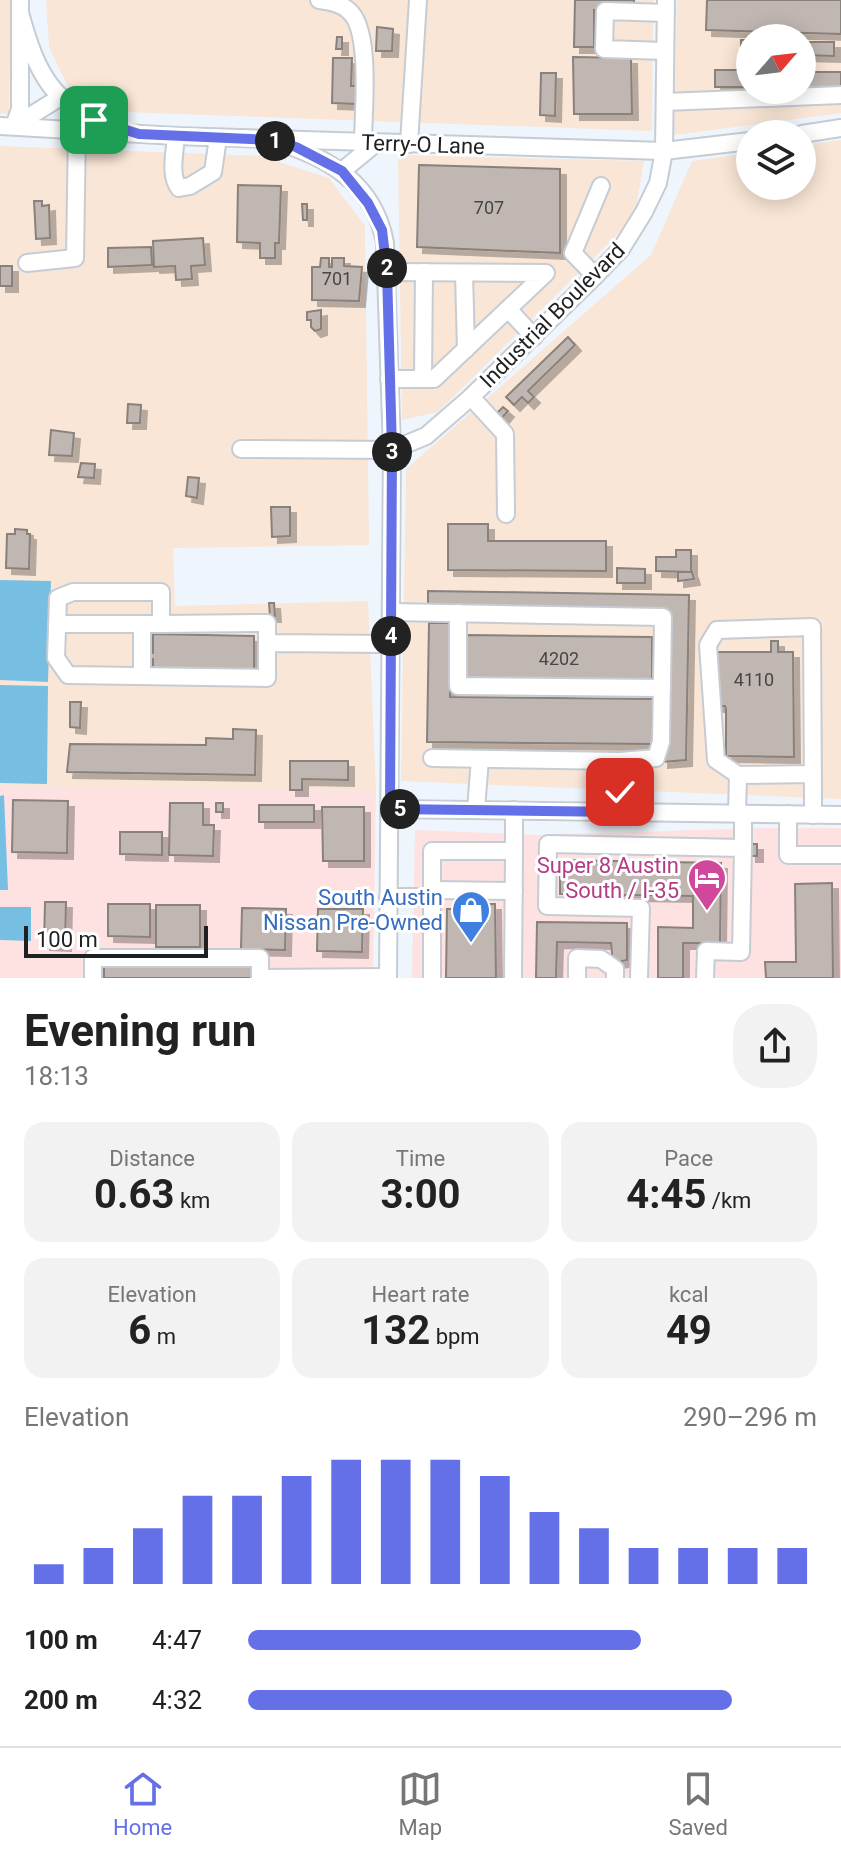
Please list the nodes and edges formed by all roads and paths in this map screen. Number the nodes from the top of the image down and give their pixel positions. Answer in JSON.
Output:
{"nodes":[{"id":1,"x":319,"y":0,"type":"edge"},
{"id":2,"x":418,"y":0,"type":"edge"},
{"id":3,"x":20,"y":6,"type":"edge"},
{"id":4,"x":666,"y":6,"type":"edge"},
{"id":5,"x":665,"y":51,"type":"junction"},
{"id":6,"x":841,"y":95,"type":"edge"},
{"id":7,"x":59,"y":98,"type":"junction"},
{"id":8,"x":665,"y":102,"type":"junction"},
{"id":9,"x":7,"y":126,"type":"edge"},
{"id":10,"x":841,"y":128,"type":"edge"},
{"id":11,"x":77,"y":130,"type":"junction"},
{"id":12,"x":816,"y":132,"type":"edge"},
{"id":13,"x":139,"y":134,"type":"junction"},
{"id":14,"x":176,"y":136,"type":"junction"},
{"id":15,"x":218,"y":138,"type":"junction"},
{"id":16,"x":271,"y":140,"type":"junction"},
{"id":17,"x":370,"y":143,"type":"junction"},
{"id":18,"x":736,"y":143,"type":"edge"},
{"id":19,"x":409,"y":144,"type":"junction"},
{"id":20,"x":664,"y":151,"type":"junction"},
{"id":21,"x":342,"y":171,"type":"junction"},
{"id":22,"x":601,"y":186,"type":"dead end"},
{"id":23,"x":27,"y":263,"type":"dead end"},
{"id":24,"x":387,"y":272,"type":"junction"},
{"id":25,"x":424,"y":272,"type":"junction"},
{"id":26,"x":464,"y":273,"type":"junction"},
{"id":27,"x":595,"y":276,"type":"junction"},
{"id":28,"x":508,"y":309,"type":"junction"},
{"id":29,"x":534,"y":337,"type":"junction"},
{"id":30,"x":466,"y":349,"type":"junction"},
{"id":31,"x":389,"y":379,"type":"junction"},
{"id":32,"x":423,"y":379,"type":"junction"},
{"id":33,"x":471,"y":397,"type":"junction"},
{"id":34,"x":241,"y":449,"type":"dead end"},
{"id":35,"x":392,"y":450,"type":"junction"},
{"id":36,"x":506,"y":514,"type":"dead end"},
{"id":37,"x":392,"y":612,"type":"junction"},
{"id":38,"x":458,"y":613,"type":"junction"},
{"id":39,"x":57,"y":624,"type":"junction"},
{"id":40,"x":142,"y":624,"type":"junction"},
{"id":41,"x":161,"y":624,"type":"junction"},
{"id":42,"x":267,"y":643,"type":"junction"},
{"id":43,"x":391,"y":644,"type":"junction"},
{"id":44,"x":142,"y":676,"type":"junction"},
{"id":45,"x":662,"y":688,"type":"junction"},
{"id":46,"x":432,"y":758,"type":"dead end"},
{"id":47,"x":480,"y":759,"type":"junction"},
{"id":48,"x":620,"y":761,"type":"junction"},
{"id":49,"x":812,"y":774,"type":"junction"},
{"id":50,"x":738,"y":775,"type":"junction"},
{"id":51,"x":390,"y":809,"type":"junction"},
{"id":52,"x":476,"y":809,"type":"junction"},
{"id":53,"x":514,"y":810,"type":"junction"},
{"id":54,"x":619,"y":812,"type":"junction"},
{"id":55,"x":740,"y":814,"type":"junction"},
{"id":56,"x":788,"y":814,"type":"junction"},
{"id":57,"x":813,"y":815,"type":"junction"},
{"id":58,"x":841,"y":815,"type":"edge"},
{"id":59,"x":743,"y":848,"type":"junction"},
{"id":60,"x":514,"y":851,"type":"junction"},
{"id":61,"x":841,"y":855,"type":"edge"},
{"id":62,"x":514,"y":891,"type":"junction"},
{"id":63,"x":432,"y":893,"type":"junction"},
{"id":64,"x":388,"y":897,"type":"junction"},
{"id":65,"x":93,"y":978,"type":"edge"},
{"id":66,"x":388,"y":978,"type":"edge"},
{"id":67,"x":432,"y":978,"type":"edge"},
{"id":68,"x":513,"y":978,"type":"edge"},
{"id":69,"x":577,"y":978,"type":"edge"},
{"id":70,"x":615,"y":978,"type":"edge"},
{"id":71,"x":639,"y":978,"type":"edge"},
{"id":72,"x":705,"y":978,"type":"edge"}],
"edges":[{"from":1,"to":17,"type":"street"},
{"from":2,"to":19,"type":"street"},
{"from":3,"to":7,"type":"street"},
{"from":3,"to":9,"type":"street"},
{"from":4,"to":5,"type":"street","name":"Industrial Boulevard"},
{"from":4,"to":5,"type":"street"},
{"from":5,"to":8,"type":"street","name":"Industrial Boulevard"},
{"from":6,"to":8,"type":"street"},
{"from":7,"to":9,"type":"street"},
{"from":7,"to":13,"type":"street"},
{"from":8,"to":20,"type":"street","name":"Industrial Boulevard"},
{"from":9,"to":11,"type":"street","name":"Terry-O Lane"},
{"from":10,"to":12,"type":"street"},
{"from":11,"to":13,"type":"street","name":"Terry-O Lane"},
{"from":11,"to":23,"type":"street"},
{"from":13,"to":14,"type":"street","name":"Terry-O Lane"},
{"from":14,"to":15,"type":"street","name":"Terry-O Lane"},
{"from":14,"to":15,"type":"street"},
{"from":15,"to":16,"type":"street","name":"Terry-O Lane"},
{"from":16,"to":17,"type":"street","name":"Terry-O Lane"},
{"from":16,"to":21,"type":"street"},
{"from":17,"to":19,"type":"street","name":"Terry-O Lane"},
{"from":17,"to":21,"type":"street"},
{"from":18,"to":20,"type":"street","name":"Terry-O Lane"},
{"from":19,"to":20,"type":"street","name":"Terry-O Lane"},
{"from":20,"to":27,"type":"street","name":"Industrial Boulevard"},
{"from":21,"to":24,"type":"street"},
{"from":22,"to":27,"type":"street"},
{"from":24,"to":25,"type":"street"},
{"from":24,"to":31,"type":"street"},
{"from":25,"to":26,"type":"street"},
{"from":25,"to":32,"type":"street"},
{"from":26,"to":28,"type":"street"},
{"from":26,"to":30,"type":"street"},
{"from":27,"to":29,"type":"street","name":"Industrial Boulevard"},
{"from":28,"to":29,"type":"street"},
{"from":28,"to":30,"type":"street"},
{"from":29,"to":33,"type":"street","name":"Industrial Boulevard"},
{"from":30,"to":32,"type":"street"},
{"from":31,"to":32,"type":"street"},
{"from":31,"to":35,"type":"street"},
{"from":33,"to":35,"type":"street","name":"Industrial Boulevard"},
{"from":33,"to":36,"type":"street"},
{"from":34,"to":35,"type":"street"},
{"from":35,"to":37,"type":"street"},
{"from":37,"to":38,"type":"street"},
{"from":37,"to":43,"type":"street"},
{"from":38,"to":45,"type":"street"},
{"from":38,"to":45,"type":"street"},
{"from":39,"to":40,"type":"street"},
{"from":39,"to":41,"type":"street"},
{"from":39,"to":44,"type":"street"},
{"from":40,"to":41,"type":"street"},
{"from":40,"to":44,"type":"street"},
{"from":41,"to":42,"type":"street"},
{"from":42,"to":43,"type":"street"},
{"from":42,"to":44,"type":"street"},
{"from":43,"to":51,"type":"street"},
{"from":45,"to":48,"type":"street"},
{"from":46,"to":47,"type":"street"},
{"from":47,"to":48,"type":"street"},
{"from":47,"to":52,"type":"street"},
{"from":48,"to":54,"type":"street"},
{"from":49,"to":50,"type":"street"},
{"from":49,"to":50,"type":"street"},
{"from":49,"to":57,"type":"street"},
{"from":50,"to":55,"type":"street"},
{"from":51,"to":52,"type":"street"},
{"from":51,"to":64,"type":"street"},
{"from":52,"to":53,"type":"street"},
{"from":53,"to":54,"type":"street"},
{"from":53,"to":60,"type":"street"},
{"from":54,"to":55,"type":"street"},
{"from":55,"to":56,"type":"street"},
{"from":55,"to":59,"type":"street"},
{"from":56,"to":57,"type":"street"},
{"from":56,"to":61,"type":"street"},
{"from":57,"to":58,"type":"street"},
{"from":59,"to":71,"type":"street"},
{"from":59,"to":72,"type":"street"},
{"from":60,"to":62,"type":"street"},
{"from":60,"to":63,"type":"street"},
{"from":62,"to":63,"type":"street"},
{"from":62,"to":68,"type":"street"},
{"from":63,"to":64,"type":"street"},
{"from":63,"to":67,"type":"street"},
{"from":64,"to":66,"type":"street"},
{"from":65,"to":66,"type":"street"},
{"from":69,"to":70,"type":"street"}]}
